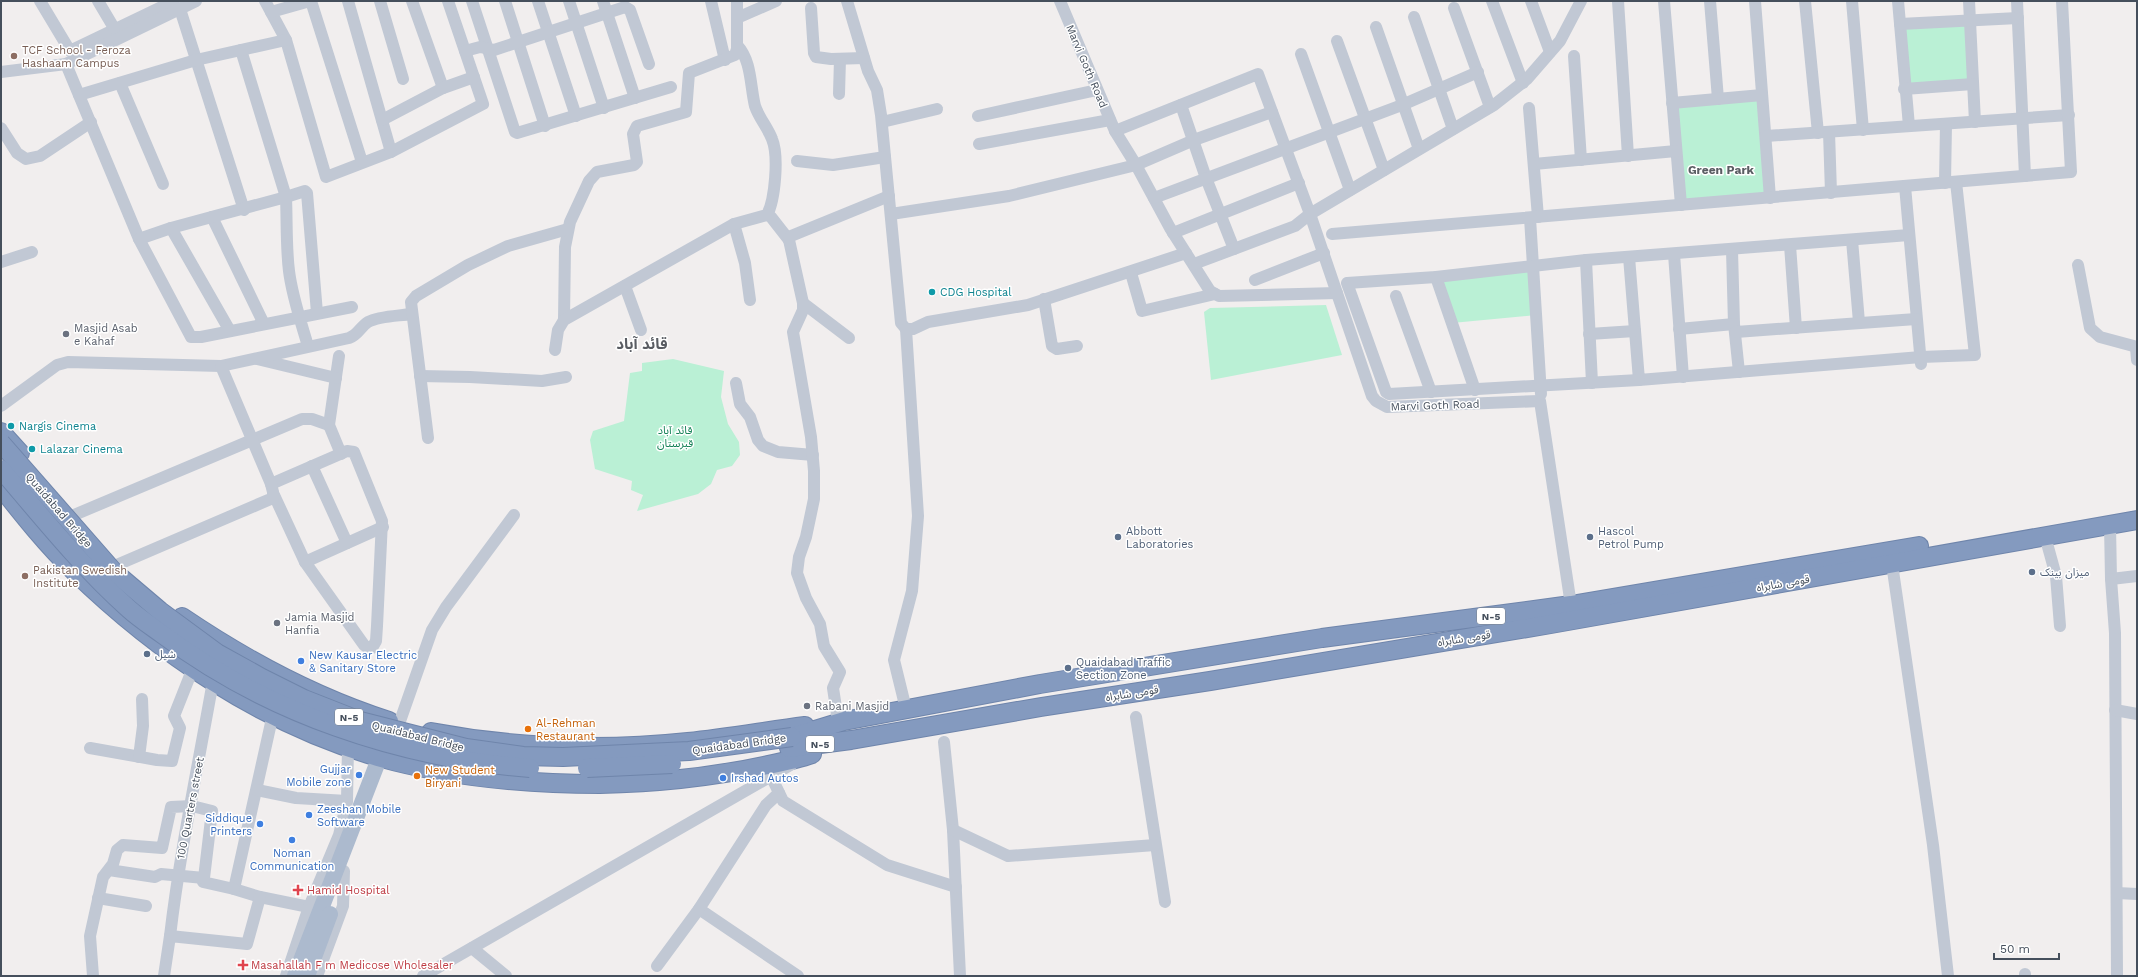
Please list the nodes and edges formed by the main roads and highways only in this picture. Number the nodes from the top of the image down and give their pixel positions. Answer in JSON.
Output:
{"nodes":[{"id":1,"x":1,"y":432,"type":"edge"},
{"id":2,"x":1,"y":443,"type":"edge"},
{"id":3,"x":1,"y":470,"type":"edge"},
{"id":4,"x":1,"y":487,"type":"edge"},
{"id":5,"x":2137,"y":509,"type":"edge"},
{"id":6,"x":2137,"y":520,"type":"edge"},
{"id":7,"x":841,"y":721,"type":"junction"},
{"id":8,"x":396,"y":723,"type":"junction"},
{"id":9,"x":851,"y":740,"type":"junction"},
{"id":10,"x":791,"y":742,"type":"junction"},
{"id":11,"x":384,"y":758,"type":"junction"},
{"id":12,"x":322,"y":904,"type":"junction"},
{"id":13,"x":295,"y":976,"type":"edge"},
{"id":14,"x":307,"y":976,"type":"edge"}],
"edges":[{"from":1,"to":8,"type":"highway"},
{"from":2,"to":10,"type":"highway","name":"Quaidabad Bridge","number":"N-5","bridge":true},
{"from":3,"to":10,"type":"highway","name":"Quaidabad Bridge","number":"N-5","bridge":true},
{"from":4,"to":11,"type":"highway"},
{"from":5,"to":7,"type":"highway","name":"قومی شاہراہ","number":"N-5"},
{"from":6,"to":9,"type":"highway","name":"قومی شاہراہ","number":"N-5"},
{"from":7,"to":8,"type":"highway"},
{"from":7,"to":10,"type":"highway","name":"قومی شاہراہ","number":"N-5"},
{"from":8,"to":11,"type":"main road"},
{"from":9,"to":10,"type":"highway","name":"قومی شاہراہ","number":"N-5"},
{"from":9,"to":11,"type":"highway"},
{"from":11,"to":12,"type":"main road"},
{"from":11,"to":12,"type":"main road"},
{"from":12,"to":13,"type":"main road"},
{"from":12,"to":14,"type":"main road"}]}
